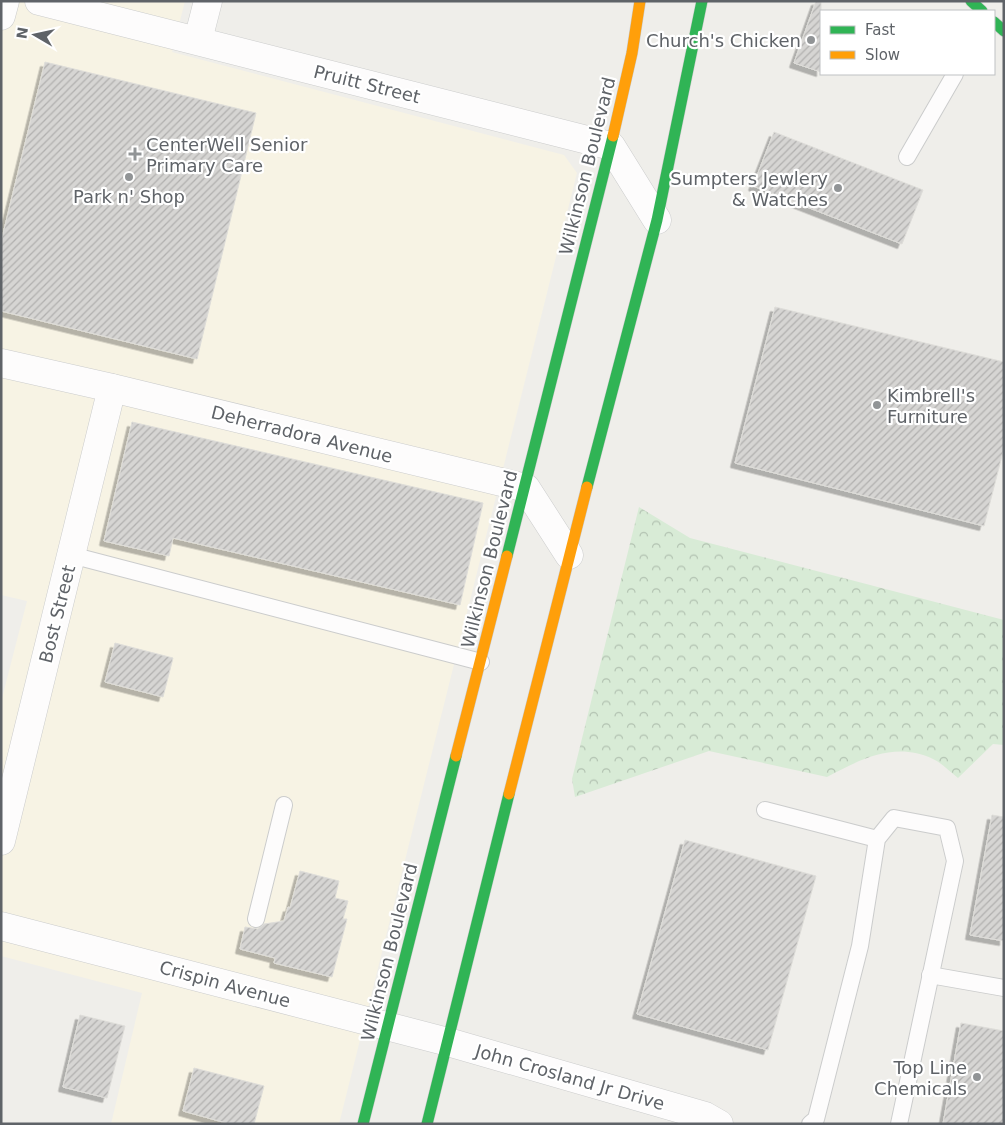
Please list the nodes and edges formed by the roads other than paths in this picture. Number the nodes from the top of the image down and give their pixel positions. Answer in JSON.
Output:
{"nodes":[{"id":1,"x":5,"y":1,"type":"edge"},
{"id":2,"x":39,"y":1,"type":"edge"},
{"id":3,"x":208,"y":1,"type":"edge"},
{"id":4,"x":640,"y":1,"type":"edge"},
{"id":5,"x":702,"y":1,"type":"edge"},
{"id":6,"x":971,"y":1,"type":"edge"},
{"id":7,"x":981,"y":10,"type":"edge"},
{"id":8,"x":1,"y":16,"type":"edge"},
{"id":9,"x":198,"y":40,"type":"junction"},
{"id":10,"x":954,"y":75,"type":"edge"},
{"id":11,"x":611,"y":146,"type":"junction"},
{"id":12,"x":907,"y":157,"type":"dead end"},
{"id":13,"x":657,"y":220,"type":"junction"},
{"id":14,"x":1,"y":363,"type":"edge"},
{"id":15,"x":112,"y":388,"type":"junction"},
{"id":16,"x":526,"y":488,"type":"junction"},
{"id":17,"x":71,"y":555,"type":"junction"},
{"id":18,"x":569,"y":555,"type":"junction"},
{"id":19,"x":481,"y":662,"type":"junction"},
{"id":20,"x":284,"y":805,"type":"dead end"},
{"id":21,"x":765,"y":810,"type":"dead end"},
{"id":22,"x":877,"y":839,"type":"junction"},
{"id":23,"x":1,"y":841,"type":"edge"},
{"id":24,"x":256,"y":919,"type":"dead end"},
{"id":25,"x":1,"y":926,"type":"edge"},
{"id":26,"x":930,"y":975,"type":"junction"},
{"id":27,"x":1004,"y":988,"type":"edge"},
{"id":28,"x":388,"y":1027,"type":"junction"},
{"id":29,"x":448,"y":1042,"type":"junction"},
{"id":30,"x":363,"y":1124,"type":"edge"},
{"id":31,"x":427,"y":1124,"type":"edge"},
{"id":32,"x":719,"y":1124,"type":"edge"},
{"id":33,"x":810,"y":1124,"type":"edge"},
{"id":34,"x":899,"y":1124,"type":"edge"}],
"edges":[{"from":1,"to":8,"type":"street"},
{"from":2,"to":9,"type":"street","name":"Pruitt Street"},
{"from":3,"to":9,"type":"street"},
{"from":4,"to":11,"type":"main road","name":"Wilkinson Boulevard"},
{"from":5,"to":13,"type":"main road"},
{"from":6,"to":7,"type":"main road"},
{"from":9,"to":11,"type":"street","name":"Pruitt Street"},
{"from":10,"to":12,"type":"lane"},
{"from":11,"to":13,"type":"street"},
{"from":11,"to":16,"type":"main road","name":"Wilkinson Boulevard"},
{"from":13,"to":18,"type":"main road"},
{"from":14,"to":15,"type":"street","name":"Deherradora Avenue"},
{"from":15,"to":16,"type":"street","name":"Deherradora Avenue"},
{"from":15,"to":17,"type":"street","name":"Bost Street"},
{"from":16,"to":18,"type":"street"},
{"from":16,"to":19,"type":"main road","name":"Wilkinson Boulevard"},
{"from":17,"to":19,"type":"lane"},
{"from":17,"to":23,"type":"street","name":"Bost Street"},
{"from":18,"to":29,"type":"main road"},
{"from":19,"to":28,"type":"main road","name":"Wilkinson Boulevard"},
{"from":20,"to":24,"type":"lane"},
{"from":21,"to":22,"type":"lane"},
{"from":22,"to":26,"type":"lane"},
{"from":22,"to":33,"type":"lane"},
{"from":25,"to":28,"type":"street","name":"Crispin Avenue"},
{"from":26,"to":27,"type":"lane"},
{"from":26,"to":34,"type":"lane"},
{"from":28,"to":29,"type":"street","name":"Crispin Avenue"},
{"from":28,"to":30,"type":"main road","name":"Wilkinson Boulevard"},
{"from":29,"to":31,"type":"main road"},
{"from":29,"to":32,"type":"street","name":"John Crosland Jr Drive"}]}
